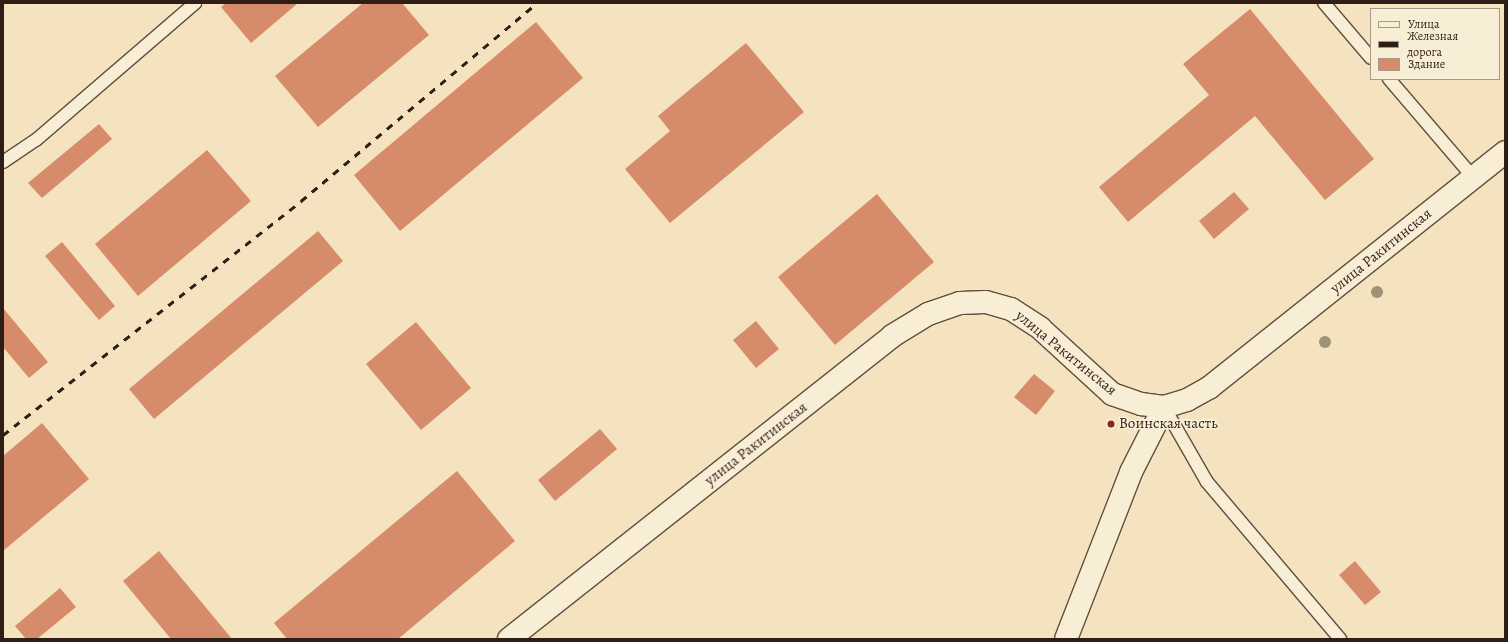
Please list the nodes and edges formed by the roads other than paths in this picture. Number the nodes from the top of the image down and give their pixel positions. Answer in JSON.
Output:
{"nodes":[{"id":1,"x":195,"y":3,"type":"edge"},
{"id":2,"x":1324,"y":3,"type":"edge"},
{"id":3,"x":1370,"y":57,"type":"edge"},
{"id":4,"x":1390,"y":80,"type":"edge"},
{"id":5,"x":1505,"y":152,"type":"edge"},
{"id":6,"x":3,"y":162,"type":"edge"},
{"id":7,"x":1473,"y":177,"type":"junction"},
{"id":8,"x":1164,"y":407,"type":"junction"},
{"id":9,"x":509,"y":639,"type":"edge"},
{"id":10,"x":1066,"y":639,"type":"edge"},
{"id":11,"x":1340,"y":639,"type":"edge"}],
"edges":[{"from":1,"to":6,"type":"lane"},
{"from":2,"to":3,"type":"lane"},
{"from":4,"to":7,"type":"lane"},
{"from":5,"to":7,"type":"street","name":"улица Ракитинская"},
{"from":7,"to":8,"type":"street","name":"улица Ракитинская"},
{"from":8,"to":9,"type":"street","name":"улица Ракитинская"},
{"from":8,"to":10,"type":"street"},
{"from":8,"to":11,"type":"lane"}]}
